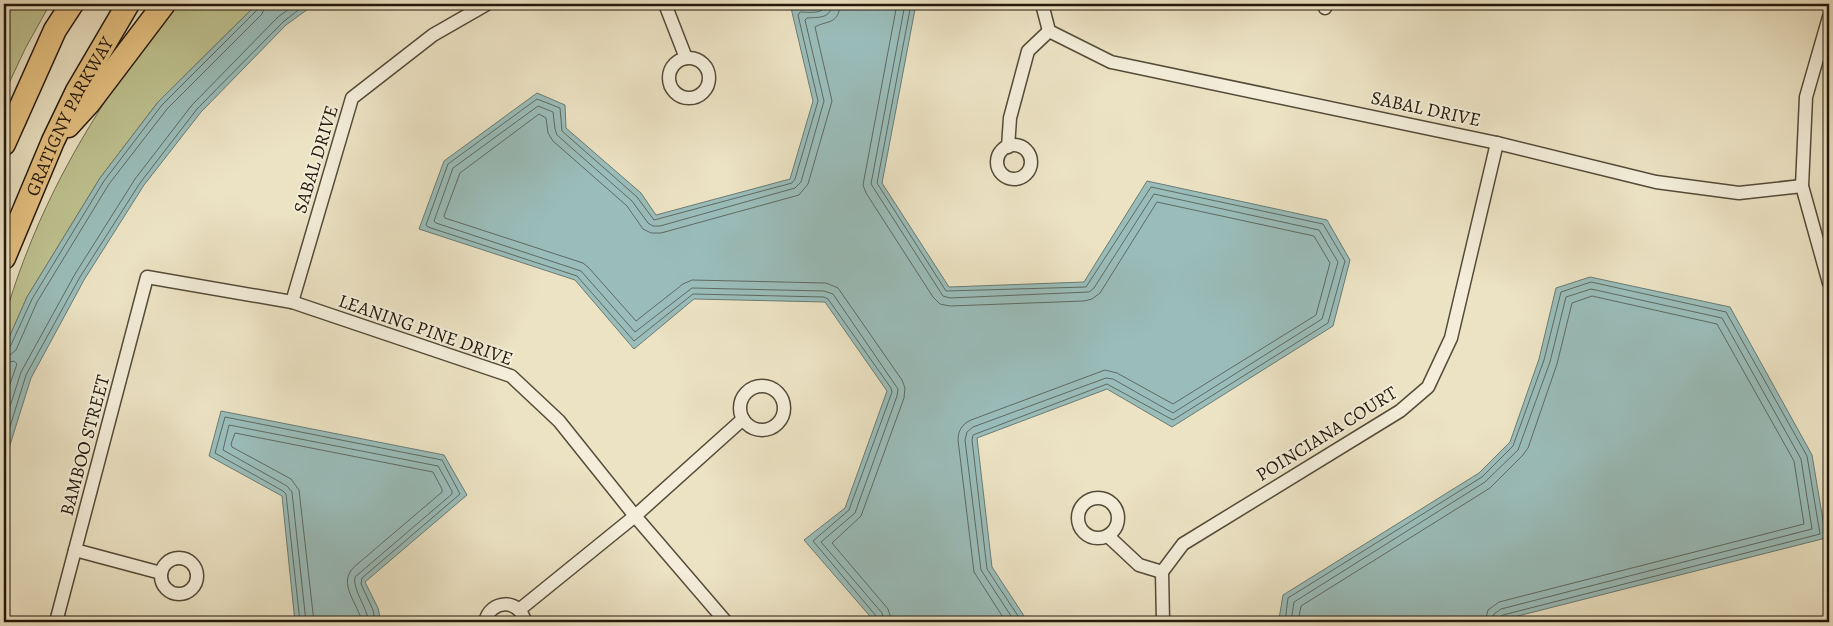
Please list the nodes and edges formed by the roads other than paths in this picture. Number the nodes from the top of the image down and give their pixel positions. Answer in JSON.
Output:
{"nodes":[{"id":1,"x":72,"y":4,"type":"edge"},
{"id":2,"x":128,"y":4,"type":"edge"},
{"id":3,"x":164,"y":4,"type":"edge"},
{"id":4,"x":487,"y":4,"type":"edge"},
{"id":5,"x":665,"y":4,"type":"edge"},
{"id":6,"x":1042,"y":4,"type":"edge"},
{"id":7,"x":1829,"y":17,"type":"edge"},
{"id":8,"x":1049,"y":30,"type":"junction"},
{"id":9,"x":686,"y":58,"type":"dead end"},
{"id":10,"x":54,"y":141,"type":"junction"},
{"id":11,"x":1498,"y":143,"type":"junction"},
{"id":12,"x":4,"y":144,"type":"edge"},
{"id":13,"x":1008,"y":147,"type":"dead end"},
{"id":14,"x":1802,"y":186,"type":"junction"},
{"id":15,"x":4,"y":258,"type":"edge"},
{"id":16,"x":147,"y":277,"type":"joint"},
{"id":17,"x":1829,"y":283,"type":"edge"},
{"id":18,"x":292,"y":302,"type":"junction"},
{"id":19,"x":743,"y":419,"type":"dead end"},
{"id":20,"x":635,"y":516,"type":"junction"},
{"id":21,"x":1108,"y":536,"type":"dead end"},
{"id":22,"x":75,"y":550,"type":"junction"},
{"id":23,"x":1162,"y":572,"type":"junction"},
{"id":24,"x":161,"y":573,"type":"dead end"},
{"id":25,"x":519,"y":610,"type":"junction"},
{"id":26,"x":56,"y":622,"type":"edge"},
{"id":27,"x":484,"y":622,"type":"edge"},
{"id":28,"x":525,"y":622,"type":"edge"},
{"id":29,"x":726,"y":622,"type":"edge"},
{"id":30,"x":1163,"y":622,"type":"edge"}],
"edges":[{"from":1,"to":12,"type":"highway"},
{"from":2,"to":10,"type":"highway","name":"GRATIGNY PARKWAY"},
{"from":3,"to":10,"type":"highway"},
{"from":4,"to":18,"type":"street","name":"SABAL DRIVE"},
{"from":5,"to":9,"type":"street"},
{"from":6,"to":8,"type":"street"},
{"from":7,"to":14,"type":"street"},
{"from":8,"to":11,"type":"street","name":"SABAL DRIVE"},
{"from":8,"to":13,"type":"street"},
{"from":10,"to":15,"type":"highway","name":"GRATIGNY PARKWAY"},
{"from":11,"to":14,"type":"street","name":"SABAL DRIVE"},
{"from":11,"to":23,"type":"street","name":"POINCIANA COURT"},
{"from":14,"to":17,"type":"street"},
{"from":16,"to":18,"type":"street","name":"LEANING PINE DRIVE"},
{"from":16,"to":22,"type":"street","name":"BAMBOO STREET"},
{"from":18,"to":20,"type":"street","name":"LEANING PINE DRIVE"},
{"from":19,"to":20,"type":"street"},
{"from":20,"to":25,"type":"street"},
{"from":20,"to":29,"type":"street","name":"LEANING PINE DRIVE"},
{"from":21,"to":23,"type":"street"},
{"from":22,"to":24,"type":"street"},
{"from":22,"to":26,"type":"street","name":"BAMBOO STREET"},
{"from":23,"to":30,"type":"street"},
{"from":25,"to":27,"type":"street"},
{"from":25,"to":28,"type":"street"}]}
